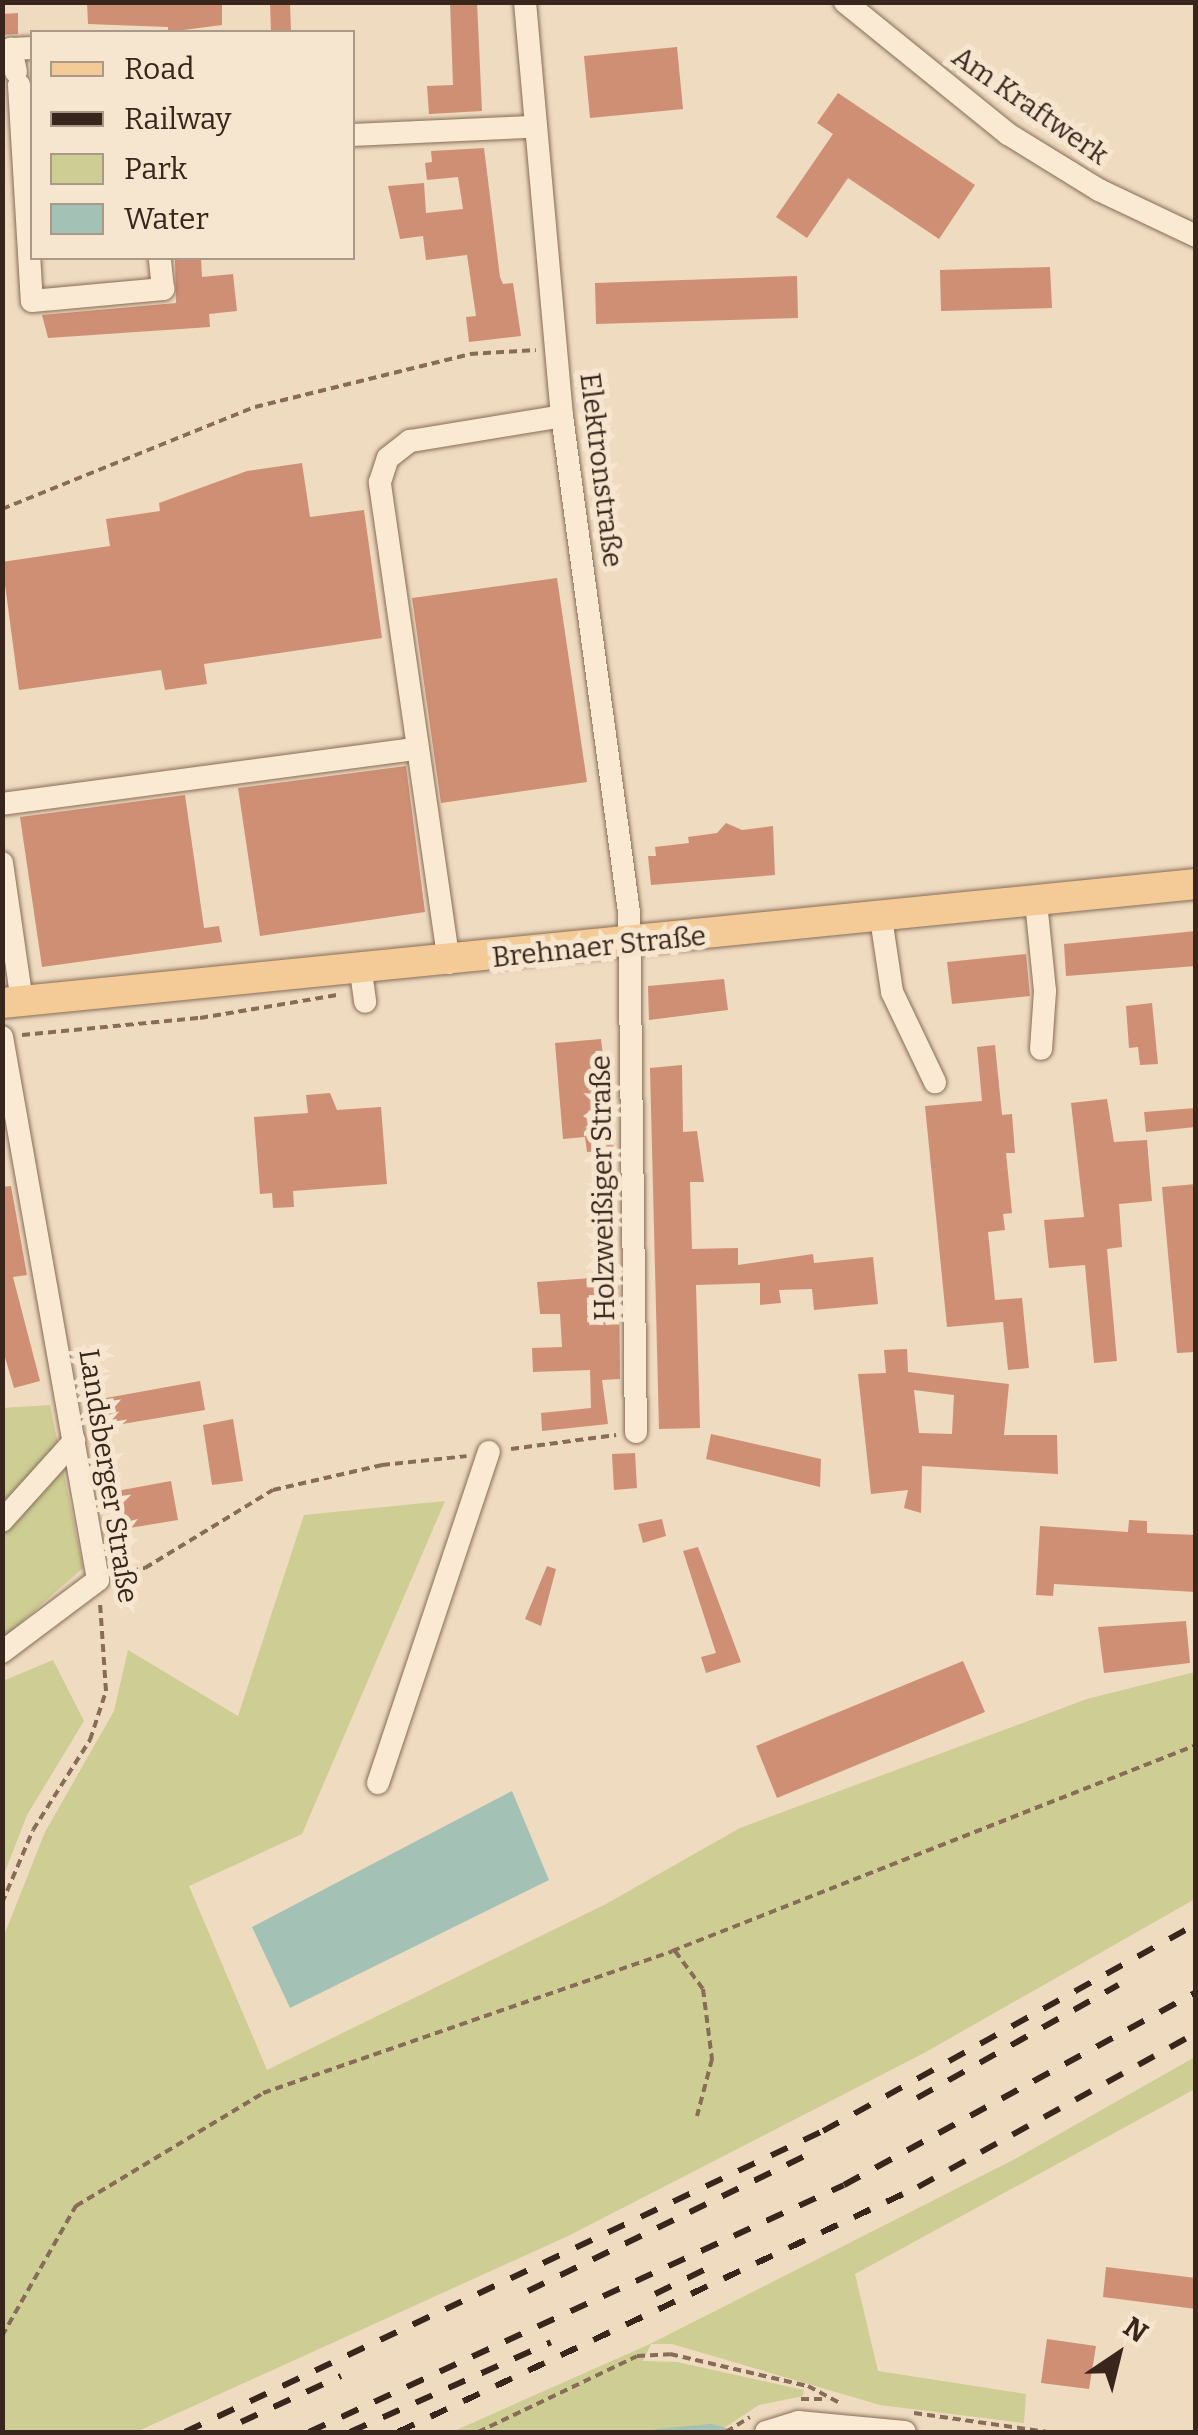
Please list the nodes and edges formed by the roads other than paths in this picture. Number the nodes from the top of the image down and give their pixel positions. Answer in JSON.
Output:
{"nodes":[{"id":1,"x":524,"y":2,"type":"edge"},
{"id":2,"x":845,"y":2,"type":"edge"},
{"id":3,"x":30,"y":48,"type":"edge"},
{"id":4,"x":531,"y":127,"type":"junction"},
{"id":5,"x":355,"y":134,"type":"edge"},
{"id":6,"x":20,"y":156,"type":"edge"},
{"id":7,"x":1196,"y":236,"type":"edge"},
{"id":8,"x":160,"y":260,"type":"edge"},
{"id":9,"x":562,"y":416,"type":"junction"},
{"id":10,"x":416,"y":749,"type":"junction"},
{"id":11,"x":2,"y":804,"type":"edge"},
{"id":12,"x":2,"y":863,"type":"edge"},
{"id":13,"x":1196,"y":884,"type":"edge"},
{"id":14,"x":1036,"y":902,"type":"junction"},
{"id":15,"x":881,"y":918,"type":"junction"},
{"id":16,"x":628,"y":944,"type":"junction"},
{"id":17,"x":449,"y":963,"type":"junction"},
{"id":18,"x":361,"y":972,"type":"junction"},
{"id":19,"x":12,"y":1002,"type":"edge"},
{"id":20,"x":365,"y":1002,"type":"dead end"},
{"id":21,"x":2,"y":1037,"type":"edge"},
{"id":22,"x":1041,"y":1049,"type":"dead end"},
{"id":23,"x":935,"y":1082,"type":"dead end"},
{"id":24,"x":636,"y":1432,"type":"road end"},
{"id":25,"x":74,"y":1441,"type":"junction"},
{"id":26,"x":490,"y":1452,"type":"road end"},
{"id":27,"x":2,"y":1522,"type":"edge"},
{"id":28,"x":2,"y":1652,"type":"edge"},
{"id":29,"x":378,"y":1783,"type":"dead end"},
{"id":30,"x":900,"y":2422,"type":"edge"},
{"id":31,"x":764,"y":2425,"type":"edge"}],
"edges":[{"from":1,"to":4,"type":"street","name":"Elektronstraße"},
{"from":2,"to":7,"type":"street","name":"Am Kraftwerk"},
{"from":3,"to":6,"type":"street"},
{"from":4,"to":5,"type":"street"},
{"from":4,"to":9,"type":"street","name":"Elektronstraße"},
{"from":6,"to":8,"type":"street"},
{"from":9,"to":10,"type":"street"},
{"from":9,"to":16,"type":"street","name":"Elektronstraße"},
{"from":10,"to":11,"type":"street"},
{"from":10,"to":17,"type":"street"},
{"from":12,"to":19,"type":"street"},
{"from":13,"to":14,"type":"main road","name":"Brehnaer Straße"},
{"from":14,"to":15,"type":"main road","name":"Brehnaer Straße"},
{"from":14,"to":22,"type":"street"},
{"from":15,"to":16,"type":"main road","name":"Brehnaer Straße"},
{"from":15,"to":23,"type":"street"},
{"from":16,"to":17,"type":"main road","name":"Brehnaer Straße"},
{"from":16,"to":24,"type":"street","name":"Holzweißiger Straße"},
{"from":17,"to":18,"type":"main road","name":"Brehnaer Straße"},
{"from":18,"to":19,"type":"main road","name":"Brehnaer Straße"},
{"from":18,"to":20,"type":"street"},
{"from":21,"to":25,"type":"street","name":"Landsberger Straße"},
{"from":25,"to":27,"type":"street"},
{"from":25,"to":28,"type":"street","name":"Landsberger Straße"},
{"from":26,"to":29,"type":"street"},
{"from":30,"to":31,"type":"street"}]}
